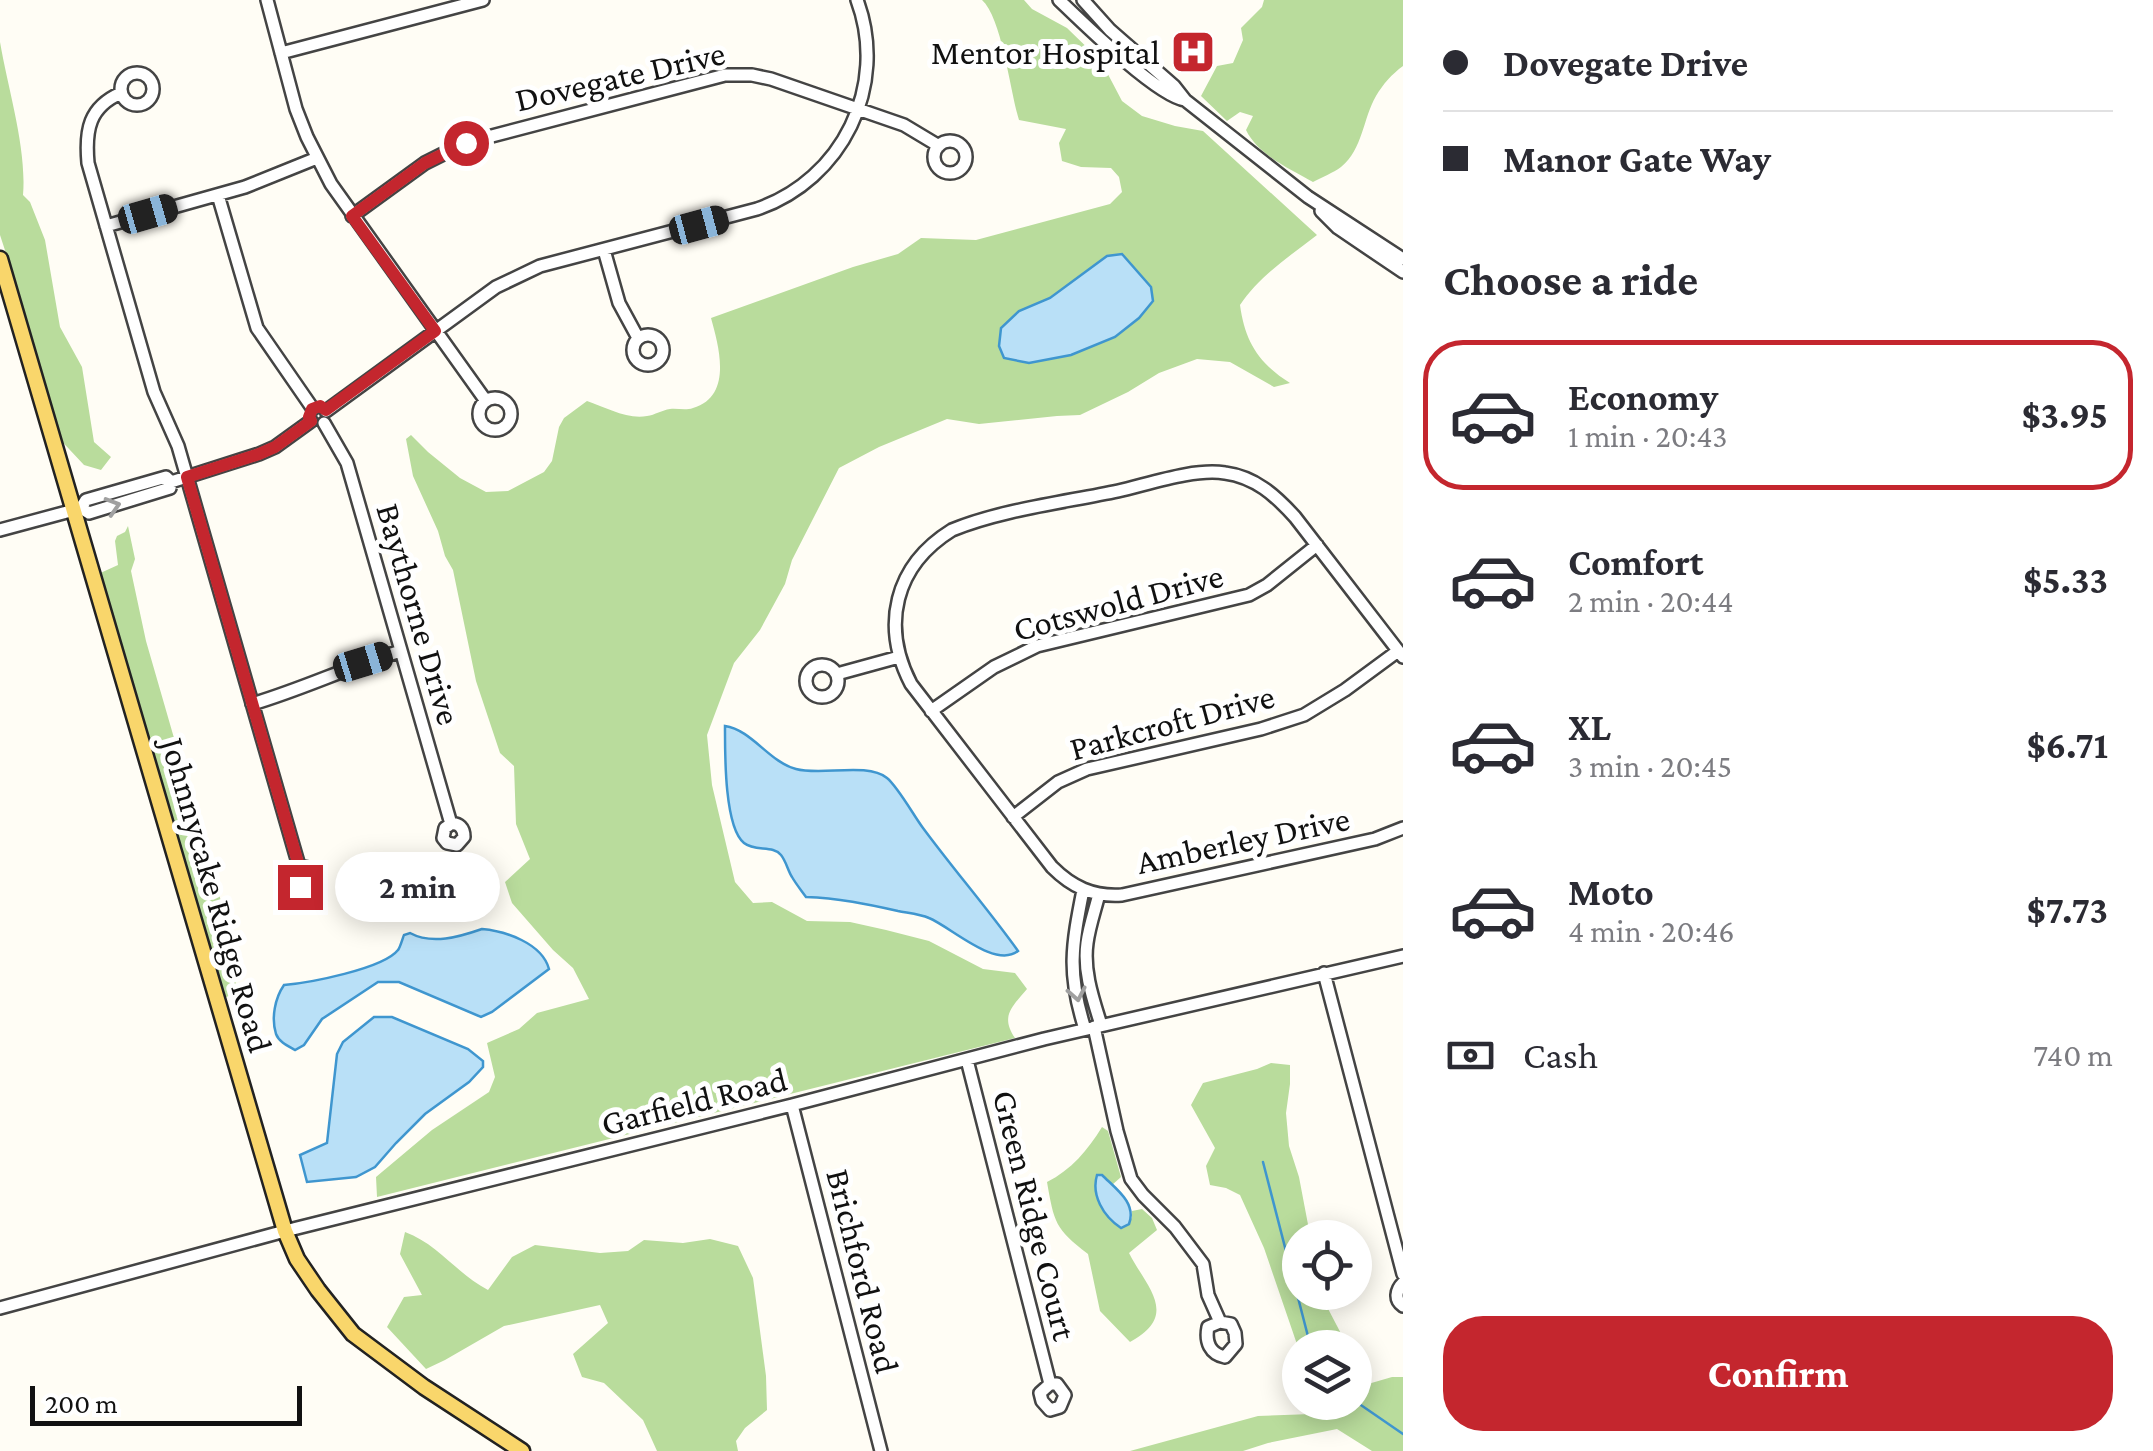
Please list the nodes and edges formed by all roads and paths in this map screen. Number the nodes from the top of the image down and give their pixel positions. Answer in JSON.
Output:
{"nodes":[{"id":1,"x":267,"y":0,"type":"edge"},
{"id":2,"x":483,"y":0,"type":"edge"},
{"id":3,"x":857,"y":0,"type":"edge"},
{"id":4,"x":1059,"y":0,"type":"edge"},
{"id":5,"x":1084,"y":0,"type":"edge"},
{"id":6,"x":281,"y":53,"type":"junction"},
{"id":7,"x":122,"y":93,"type":"dead end"},
{"id":8,"x":1185,"y":100,"type":"junction"},
{"id":9,"x":859,"y":109,"type":"junction"},
{"id":10,"x":940,"y":146,"type":"dead end"},
{"id":11,"x":317,"y":158,"type":"junction"},
{"id":12,"x":218,"y":194,"type":"junction"},
{"id":13,"x":1308,"y":197,"type":"junction"},
{"id":14,"x":352,"y":216,"type":"junction"},
{"id":15,"x":106,"y":226,"type":"junction"},
{"id":16,"x":604,"y":250,"type":"junction"},
{"id":17,"x":0,"y":259,"type":"edge"},
{"id":18,"x":1403,"y":259,"type":"edge"},
{"id":19,"x":1403,"y":272,"type":"edge"},
{"id":20,"x":435,"y":331,"type":"junction"},
{"id":21,"x":638,"y":338,"type":"dead end"},
{"id":22,"x":486,"y":401,"type":"dead end"},
{"id":23,"x":318,"y":416,"type":"junction"},
{"id":24,"x":187,"y":477,"type":"junction"},
{"id":25,"x":77,"y":510,"type":"junction"},
{"id":26,"x":0,"y":530,"type":"edge"},
{"id":27,"x":1317,"y":544,"type":"junction"},
{"id":28,"x":401,"y":651,"type":"junction"},
{"id":29,"x":1400,"y":654,"type":"edge"},
{"id":30,"x":899,"y":657,"type":"junction"},
{"id":31,"x":836,"y":674,"type":"dead end"},
{"id":32,"x":252,"y":704,"type":"junction"},
{"id":33,"x":931,"y":711,"type":"junction"},
{"id":34,"x":1013,"y":817,"type":"junction"},
{"id":35,"x":450,"y":824,"type":"dead end"},
{"id":36,"x":1403,"y":828,"type":"edge"},
{"id":37,"x":299,"y":866,"type":"dead end"},
{"id":38,"x":1092,"y":892,"type":"junction"},
{"id":39,"x":1403,"y":956,"type":"edge"},
{"id":40,"x":1324,"y":973,"type":"junction"},
{"id":41,"x":1093,"y":1027,"type":"junction"},
{"id":42,"x":967,"y":1060,"type":"junction"},
{"id":43,"x":792,"y":1105,"type":"junction"},
{"id":44,"x":284,"y":1231,"type":"junction"},
{"id":45,"x":1403,"y":1274,"type":"edge"},
{"id":46,"x":1403,"y":1283,"type":"edge"},
{"id":47,"x":1403,"y":1306,"type":"edge"},
{"id":48,"x":0,"y":1308,"type":"edge"},
{"id":49,"x":1220,"y":1322,"type":"dead end"},
{"id":50,"x":1050,"y":1384,"type":"dead end"},
{"id":51,"x":522,"y":1451,"type":"edge"},
{"id":52,"x":882,"y":1451,"type":"edge"}],
"edges":[{"from":1,"to":6,"type":"street"},
{"from":2,"to":6,"type":"street"},
{"from":3,"to":9,"type":"street"},
{"from":4,"to":8,"type":"street"},
{"from":5,"to":8,"type":"street"},
{"from":6,"to":11,"type":"street"},
{"from":7,"to":15,"type":"street"},
{"from":8,"to":13,"type":"street"},
{"from":9,"to":10,"type":"street","name":"Dovegate Drive"},
{"from":9,"to":14,"type":"street","name":"Dovegate Drive"},
{"from":9,"to":16,"type":"street"},
{"from":11,"to":12,"type":"street"},
{"from":11,"to":14,"type":"street"},
{"from":12,"to":15,"type":"street"},
{"from":12,"to":23,"type":"street","name":"Baythorne Drive"},
{"from":13,"to":18,"type":"street"},
{"from":13,"to":19,"type":"street"},
{"from":14,"to":20,"type":"street"},
{"from":15,"to":24,"type":"street"},
{"from":16,"to":20,"type":"street"},
{"from":16,"to":21,"type":"street"},
{"from":17,"to":25,"type":"main road","name":"Johnnycake Ridge Road"},
{"from":20,"to":22,"type":"street"},
{"from":20,"to":23,"type":"street"},
{"from":23,"to":24,"type":"street"},
{"from":23,"to":28,"type":"street","name":"Baythorne Drive"},
{"from":24,"to":25,"type":"street"},
{"from":24,"to":32,"type":"street"},
{"from":25,"to":26,"type":"street"},
{"from":25,"to":44,"type":"main road","name":"Johnnycake Ridge Road"},
{"from":27,"to":29,"type":"street"},
{"from":27,"to":30,"type":"street"},
{"from":27,"to":33,"type":"street","name":"Cotswold Drive"},
{"from":28,"to":32,"type":"street"},
{"from":28,"to":35,"type":"street","name":"Baythorne Drive"},
{"from":29,"to":34,"type":"street","name":"Parkcroft Drive"},
{"from":30,"to":31,"type":"street"},
{"from":30,"to":33,"type":"street"},
{"from":32,"to":37,"type":"street"},
{"from":33,"to":34,"type":"street"},
{"from":34,"to":38,"type":"street"},
{"from":36,"to":38,"type":"street","name":"Amberley Drive"},
{"from":38,"to":41,"type":"street"},
{"from":39,"to":40,"type":"street","name":"Garfield Road"},
{"from":40,"to":41,"type":"street","name":"Garfield Road"},
{"from":40,"to":45,"type":"street"},
{"from":41,"to":42,"type":"street","name":"Garfield Road"},
{"from":41,"to":49,"type":"street"},
{"from":42,"to":43,"type":"street","name":"Garfield Road"},
{"from":42,"to":50,"type":"street","name":"Green Ridge Court"},
{"from":43,"to":44,"type":"street","name":"Garfield Road"},
{"from":43,"to":52,"type":"street","name":"Brichford Road"},
{"from":44,"to":48,"type":"street","name":"Garfield Road"},
{"from":44,"to":51,"type":"main road","name":"Johnnycake Ridge Road"},
{"from":46,"to":47,"type":"street"}]}
